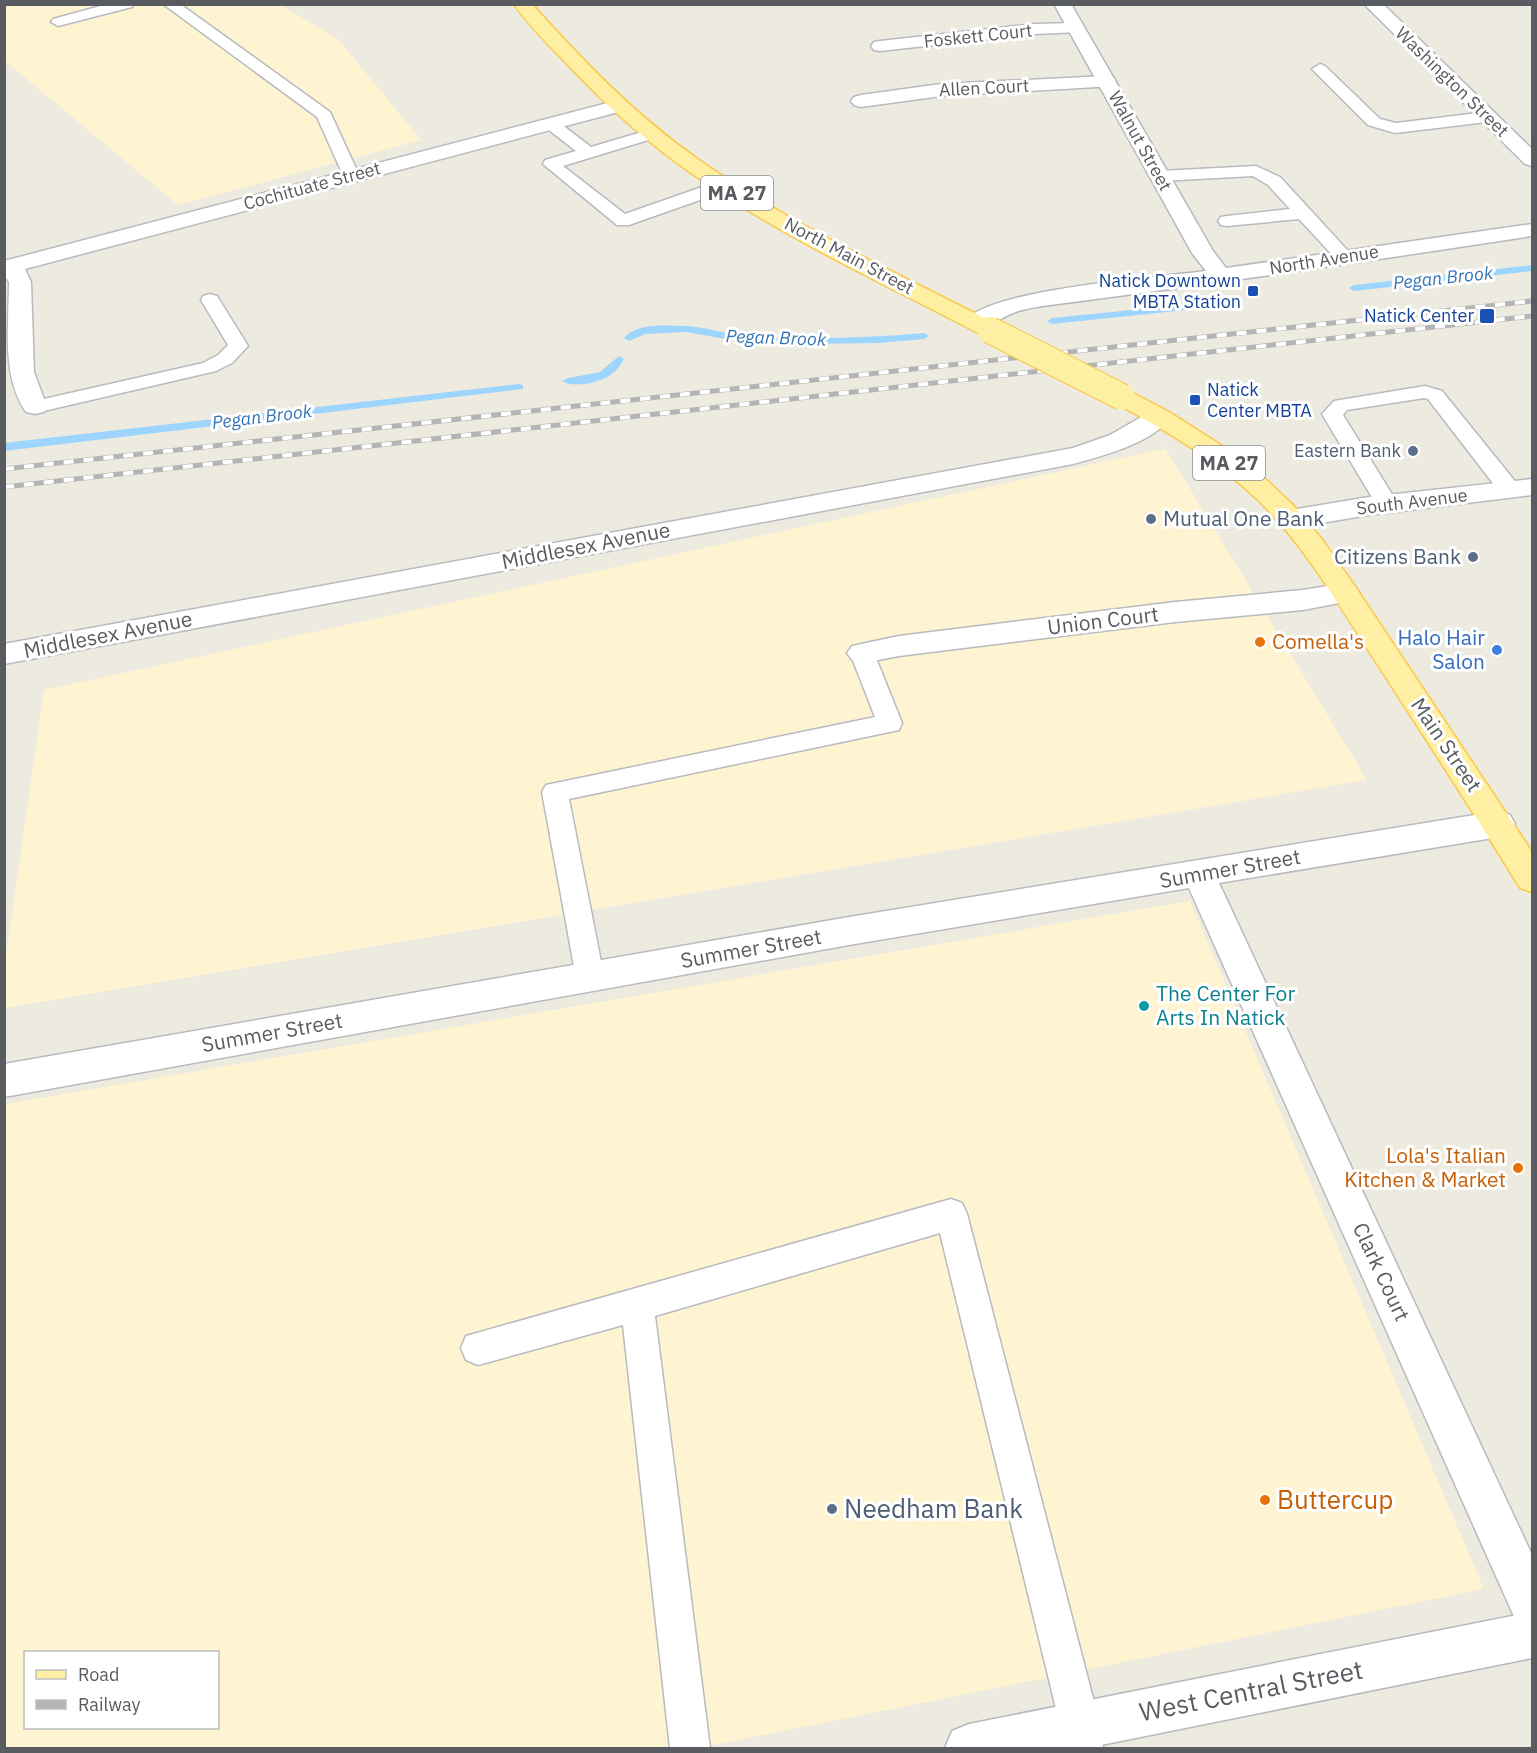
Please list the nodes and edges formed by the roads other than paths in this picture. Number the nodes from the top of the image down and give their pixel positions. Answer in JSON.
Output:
{"nodes":[{"id":1,"x":128,"y":4,"type":"edge"},
{"id":2,"x":170,"y":4,"type":"edge"},
{"id":3,"x":522,"y":4,"type":"edge"},
{"id":4,"x":1062,"y":4,"type":"edge"},
{"id":5,"x":1372,"y":4,"type":"edge"},
{"id":6,"x":58,"y":22,"type":"dead end"},
{"id":7,"x":1075,"y":27,"type":"junction"},
{"id":8,"x":880,"y":46,"type":"dead end"},
{"id":9,"x":1320,"y":69,"type":"dead end"},
{"id":10,"x":1107,"y":82,"type":"junction"},
{"id":11,"x":861,"y":101,"type":"dead end"},
{"id":12,"x":619,"y":106,"type":"junction"},
{"id":13,"x":1487,"y":117,"type":"junction"},
{"id":14,"x":551,"y":124,"type":"junction"},
{"id":15,"x":652,"y":134,"type":"junction"},
{"id":16,"x":587,"y":152,"type":"junction"},
{"id":17,"x":1533,"y":160,"type":"edge"},
{"id":18,"x":351,"y":175,"type":"junction"},
{"id":19,"x":1160,"y":176,"type":"junction"},
{"id":20,"x":724,"y":185,"type":"junction"},
{"id":21,"x":1304,"y":213,"type":"junction"},
{"id":22,"x":1227,"y":221,"type":"dead end"},
{"id":23,"x":1533,"y":231,"type":"edge"},
{"id":24,"x":1343,"y":256,"type":"junction"},
{"id":25,"x":9,"y":267,"type":"edge"},
{"id":26,"x":1221,"y":276,"type":"junction"},
{"id":27,"x":210,"y":300,"type":"dead end"},
{"id":28,"x":983,"y":326,"type":"junction"},
{"id":29,"x":1122,"y":397,"type":"joint"},
{"id":30,"x":35,"y":406,"type":"joint"},
{"id":31,"x":1159,"y":417,"type":"junction"},
{"id":32,"x":1524,"y":492,"type":"edge"},
{"id":33,"x":1387,"y":504,"type":"junction"},
{"id":34,"x":1291,"y":519,"type":"junction"},
{"id":35,"x":1345,"y":593,"type":"junction"},
{"id":36,"x":862,"y":653,"type":"joint"},
{"id":37,"x":4,"y":654,"type":"edge"},
{"id":38,"x":1499,"y":824,"type":"junction"},
{"id":39,"x":1199,"y":875,"type":"junction"},
{"id":40,"x":1533,"y":879,"type":"edge"},
{"id":41,"x":590,"y":977,"type":"junction"},
{"id":42,"x":4,"y":1081,"type":"edge"},
{"id":43,"x":637,"y":1305,"type":"junction"},
{"id":44,"x":478,"y":1348,"type":"dead end"},
{"id":45,"x":1533,"y":1605,"type":"edge"},
{"id":46,"x":1533,"y":1635,"type":"edge"},
{"id":47,"x":1081,"y":1737,"type":"edge"},
{"id":48,"x":690,"y":1749,"type":"edge"},
{"id":49,"x":969,"y":1749,"type":"edge"}],
"edges":[{"from":1,"to":6,"type":"lane"},
{"from":2,"to":18,"type":"lane"},
{"from":3,"to":12,"type":"main road","name":"North Main Street","number":"MA 27"},
{"from":4,"to":7,"type":"street","name":"Walnut Street"},
{"from":5,"to":13,"type":"street","name":"Washington Street"},
{"from":7,"to":8,"type":"street","name":"Foskett Court"},
{"from":7,"to":10,"type":"street","name":"Walnut Street"},
{"from":9,"to":13,"type":"lane"},
{"from":10,"to":11,"type":"street","name":"Allen Court"},
{"from":10,"to":19,"type":"street","name":"Walnut Street"},
{"from":12,"to":14,"type":"street","name":"Cochituate Street"},
{"from":12,"to":15,"type":"main road","name":"North Main Street","number":"MA 27"},
{"from":13,"to":17,"type":"street","name":"Washington Street"},
{"from":14,"to":16,"type":"lane"},
{"from":14,"to":18,"type":"street","name":"Cochituate Street"},
{"from":15,"to":16,"type":"lane"},
{"from":15,"to":20,"type":"main road","name":"North Main Street","number":"MA 27"},
{"from":16,"to":20,"type":"lane"},
{"from":18,"to":25,"type":"street","name":"Cochituate Street"},
{"from":19,"to":21,"type":"lane"},
{"from":19,"to":26,"type":"street","name":"Walnut Street"},
{"from":20,"to":28,"type":"main road","name":"North Main Street","number":"MA 27"},
{"from":21,"to":22,"type":"lane"},
{"from":21,"to":24,"type":"lane"},
{"from":23,"to":24,"type":"street","name":"North Avenue"},
{"from":24,"to":26,"type":"street","name":"North Avenue"},
{"from":25,"to":30,"type":"street"},
{"from":26,"to":28,"type":"street","name":"North Avenue"},
{"from":27,"to":30,"type":"lane"},
{"from":28,"to":29,"type":"main road","name":"North Main Street","number":"MA 27","bridge":true},
{"from":29,"to":31,"type":"main road","name":"Main Street","number":"MA 27"},
{"from":31,"to":34,"type":"main road","name":"Main Street","number":"MA 27"},
{"from":31,"to":37,"type":"street","name":"Middlesex Avenue"},
{"from":32,"to":33,"type":"street","name":"South Avenue"},
{"from":32,"to":33,"type":"lane"},
{"from":33,"to":34,"type":"street","name":"South Avenue"},
{"from":34,"to":35,"type":"main road","name":"Main Street","number":"MA 27"},
{"from":35,"to":36,"type":"street","name":"Union Court"},
{"from":35,"to":38,"type":"main road","name":"Main Street","number":"MA 27"},
{"from":36,"to":41,"type":"lane"},
{"from":38,"to":39,"type":"street","name":"Summer Street"},
{"from":38,"to":40,"type":"main road","name":"Main Street","number":"MA 27"},
{"from":39,"to":41,"type":"street","name":"Summer Street"},
{"from":39,"to":45,"type":"street","name":"Clark Court"},
{"from":41,"to":42,"type":"street","name":"Summer Street"},
{"from":43,"to":44,"type":"lane"},
{"from":43,"to":47,"type":"lane"},
{"from":43,"to":48,"type":"lane"},
{"from":46,"to":47,"type":"street","name":"West Central Street"},
{"from":47,"to":49,"type":"street","name":"West Central Street"}]}
